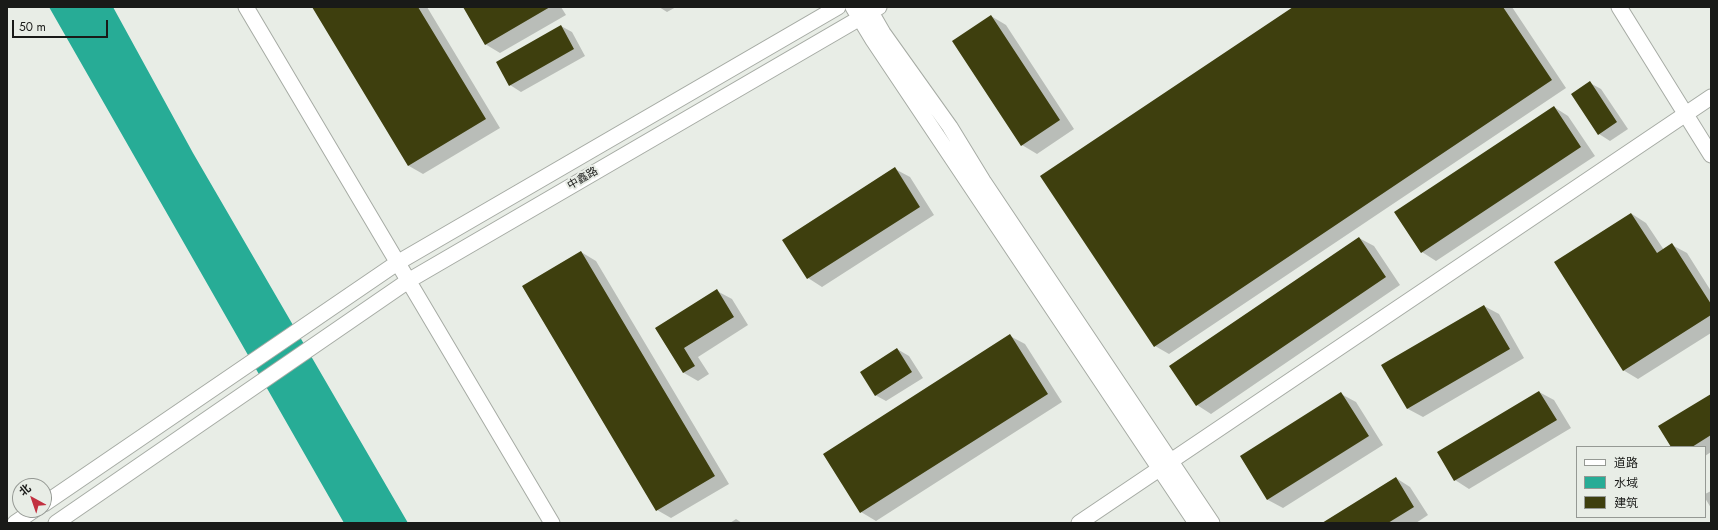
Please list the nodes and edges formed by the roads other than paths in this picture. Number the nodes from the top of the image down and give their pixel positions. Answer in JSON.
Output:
{"nodes":[{"id":1,"x":246,"y":7,"type":"edge"},
{"id":2,"x":838,"y":7,"type":"edge"},
{"id":3,"x":1619,"y":7,"type":"edge"},
{"id":4,"x":866,"y":10,"type":"edge"},
{"id":5,"x":1711,"y":97,"type":"edge"},
{"id":6,"x":1687,"y":114,"type":"junction"},
{"id":7,"x":1711,"y":155,"type":"edge"},
{"id":8,"x":397,"y":263,"type":"junction"},
{"id":9,"x":408,"y":281,"type":"junction"},
{"id":10,"x":1165,"y":464,"type":"junction"},
{"id":11,"x":52,"y":499,"type":"edge"},
{"id":12,"x":56,"y":523,"type":"edge"},
{"id":13,"x":552,"y":523,"type":"edge"},
{"id":14,"x":1079,"y":523,"type":"edge"},
{"id":15,"x":1196,"y":523,"type":"edge"},
{"id":16,"x":1212,"y":523,"type":"edge"}],
"edges":[{"from":1,"to":8,"type":"street"},
{"from":2,"to":8,"type":"street","name":"中鑫路"},
{"from":3,"to":6,"type":"street"},
{"from":4,"to":9,"type":"street","name":"中鑫路"},
{"from":4,"to":10,"type":"street"},
{"from":5,"to":6,"type":"street"},
{"from":6,"to":7,"type":"street"},
{"from":6,"to":10,"type":"street"},
{"from":8,"to":9,"type":"street"},
{"from":8,"to":11,"type":"street","name":"中鑫路"},
{"from":9,"to":12,"type":"street","name":"中鑫路"},
{"from":9,"to":13,"type":"street"},
{"from":10,"to":14,"type":"street"},
{"from":10,"to":15,"type":"street"},
{"from":10,"to":16,"type":"street"}]}
